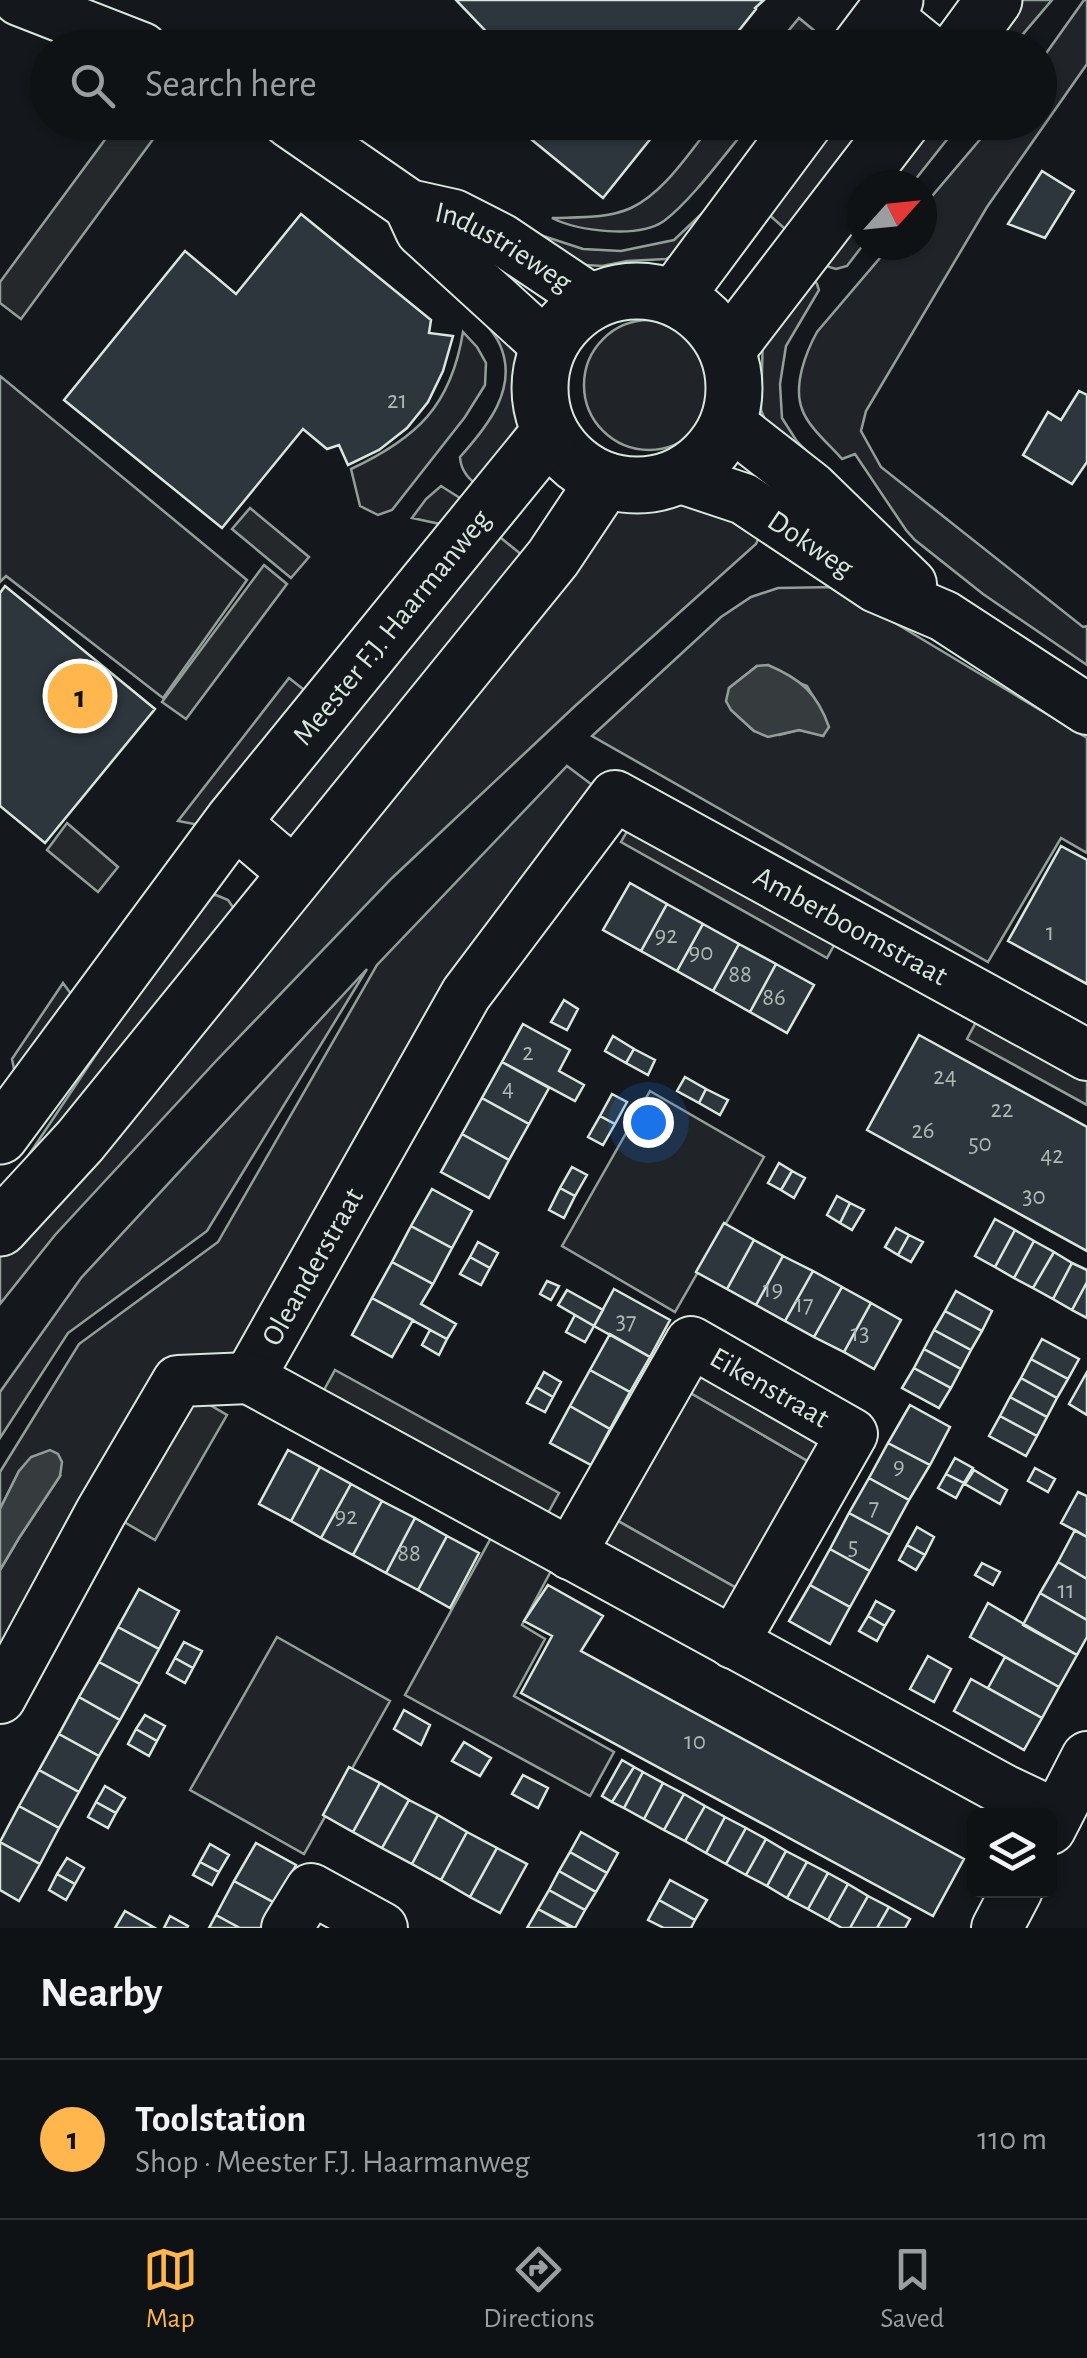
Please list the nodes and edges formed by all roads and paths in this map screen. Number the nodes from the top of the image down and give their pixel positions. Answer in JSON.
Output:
{"nodes":[{"id":1,"x":19,"y":0,"type":"edge"},
{"id":2,"x":994,"y":0,"type":"edge"},
{"id":3,"x":96,"y":30,"type":"edge"},
{"id":4,"x":972,"y":30,"type":"edge"},
{"id":5,"x":314,"y":140,"type":"edge"},
{"id":6,"x":791,"y":140,"type":"edge"},
{"id":7,"x":888,"y":140,"type":"edge"},
{"id":8,"x":409,"y":206,"type":"junction"},
{"id":9,"x":674,"y":297,"type":"junction"},
{"id":10,"x":592,"y":300,"type":"junction"},
{"id":11,"x":548,"y":347,"type":"junction"},
{"id":12,"x":727,"y":350,"type":"junction"},
{"id":13,"x":729,"y":423,"type":"junction"},
{"id":14,"x":550,"y":432,"type":"junction"},
{"id":15,"x":678,"y":477,"type":"junction"},
{"id":16,"x":605,"y":480,"type":"junction"},
{"id":17,"x":944,"y":616,"type":"junction"},
{"id":18,"x":1087,"y":708,"type":"edge"},
{"id":19,"x":615,"y":796,"type":"joint"},
{"id":20,"x":233,"y":821,"type":"junction"},
{"id":21,"x":295,"y":874,"type":"junction"},
{"id":22,"x":1087,"y":1055,"type":"edge"},
{"id":23,"x":0,"y":1136,"type":"edge"},
{"id":24,"x":0,"y":1228,"type":"edge"},
{"id":25,"x":248,"y":1378,"type":"junction"},
{"id":26,"x":570,"y":1554,"type":"junction"},
{"id":27,"x":733,"y":1643,"type":"junction"},
{"id":28,"x":0,"y":1698,"type":"edge"},
{"id":29,"x":1087,"y":1757,"type":"edge"},
{"id":30,"x":1032,"y":1808,"type":"edge"},
{"id":31,"x":1057,"y":1814,"type":"edge"},
{"id":32,"x":1013,"y":1898,"type":"edge"},
{"id":33,"x":287,"y":1928,"type":"edge"},
{"id":34,"x":382,"y":1928,"type":"edge"},
{"id":35,"x":997,"y":1928,"type":"edge"}],
"edges":[{"from":1,"to":3,"type":"street"},
{"from":2,"to":4,"type":"main road"},
{"from":5,"to":8,"type":"street","name":"Industrieweg"},
{"from":6,"to":9,"type":"main road"},
{"from":7,"to":12,"type":"main road"},
{"from":8,"to":10,"type":"street","name":"Industrieweg"},
{"from":8,"to":11,"type":"street","name":"Industrieweg"},
{"from":9,"to":10,"type":"main road"},
{"from":9,"to":12,"type":"main road"},
{"from":10,"to":11,"type":"main road"},
{"from":11,"to":14,"type":"main road"},
{"from":12,"to":13,"type":"main road"},
{"from":13,"to":15,"type":"main road"},
{"from":13,"to":17,"type":"street","name":"Dokweg"},
{"from":14,"to":16,"type":"main road"},
{"from":14,"to":20,"type":"main road","name":"Meester F.J. Haarmanweg"},
{"from":15,"to":16,"type":"main road"},
{"from":15,"to":17,"type":"street","name":"Dokweg"},
{"from":16,"to":21,"type":"main road"},
{"from":17,"to":18,"type":"street","name":"Dokweg"},
{"from":19,"to":22,"type":"street","name":"Amberboomstraat"},
{"from":19,"to":25,"type":"street","name":"Oleanderstraat"},
{"from":20,"to":21,"type":"street"},
{"from":20,"to":23,"type":"main road","name":"Meester F.J. Haarmanweg"},
{"from":21,"to":24,"type":"main road"},
{"from":25,"to":26,"type":"street"},
{"from":25,"to":28,"type":"street","name":"Oleanderstraat"},
{"from":26,"to":27,"type":"street"},
{"from":26,"to":27,"type":"street","name":"Eikenstraat"},
{"from":27,"to":30,"type":"street"},
{"from":29,"to":31,"type":"street"},
{"from":32,"to":35,"type":"street"},
{"from":33,"to":34,"type":"street"}]}
